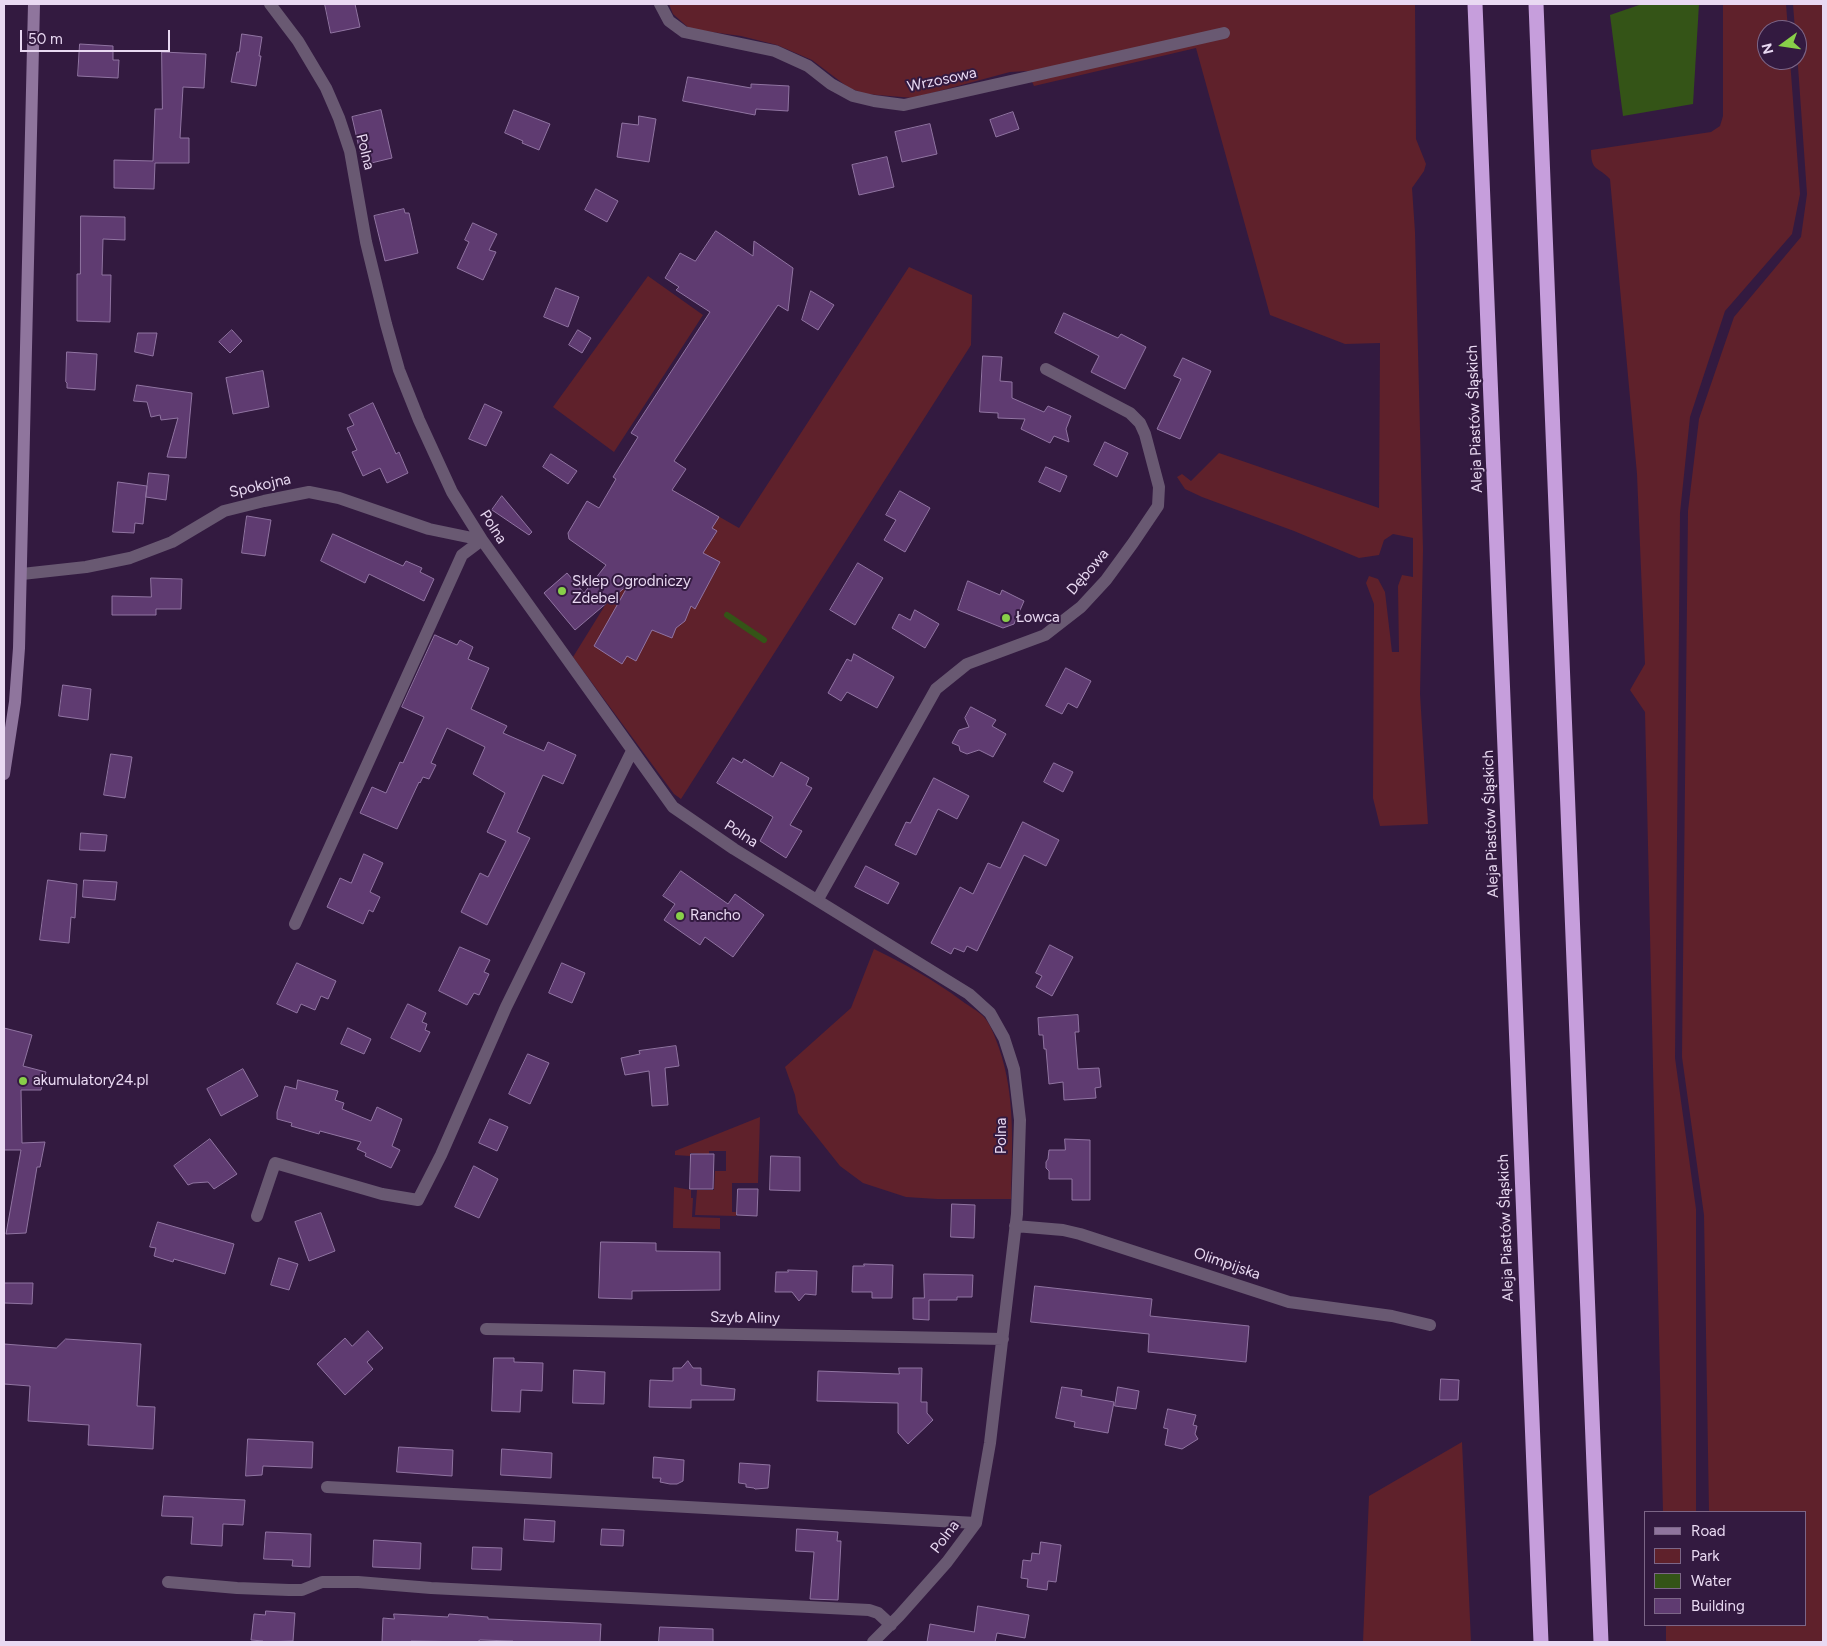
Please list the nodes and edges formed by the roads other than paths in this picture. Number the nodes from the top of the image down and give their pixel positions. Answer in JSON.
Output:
{"nodes":[{"id":1,"x":34,"y":4,"type":"edge"},
{"id":2,"x":270,"y":4,"type":"edge"},
{"id":3,"x":660,"y":4,"type":"edge"},
{"id":4,"x":1475,"y":4,"type":"edge"},
{"id":5,"x":1536,"y":4,"type":"edge"},
{"id":6,"x":1224,"y":33,"type":"dead end"},
{"id":7,"x":1046,"y":369,"type":"dead end"},
{"id":8,"x":482,"y":540,"type":"junction"},
{"id":9,"x":22,"y":574,"type":"junction"},
{"id":10,"x":632,"y":751,"type":"junction"},
{"id":11,"x":4,"y":774,"type":"edge"},
{"id":12,"x":818,"y":900,"type":"junction"},
{"id":13,"x":295,"y":924,"type":"dead end"},
{"id":14,"x":257,"y":1216,"type":"dead end"},
{"id":15,"x":1015,"y":1226,"type":"junction"},
{"id":16,"x":1430,"y":1325,"type":"dead end"},
{"id":17,"x":486,"y":1329,"type":"dead end"},
{"id":18,"x":1003,"y":1339,"type":"junction"},
{"id":19,"x":327,"y":1487,"type":"dead end"},
{"id":20,"x":976,"y":1523,"type":"junction"},
{"id":21,"x":168,"y":1582,"type":"dead end"},
{"id":22,"x":890,"y":1625,"type":"junction"},
{"id":23,"x":873,"y":1642,"type":"edge"},
{"id":24,"x":1541,"y":1642,"type":"edge"},
{"id":25,"x":1600,"y":1642,"type":"edge"}],
"edges":[{"from":1,"to":9,"type":"street"},
{"from":2,"to":8,"type":"street","name":"Polna"},
{"from":3,"to":6,"type":"street","name":"Wrzosowa"},
{"from":4,"to":24,"type":"highway","name":"Aleja Piastów Śląskich"},
{"from":5,"to":25,"type":"highway"},
{"from":7,"to":12,"type":"street","name":"Dębowa"},
{"from":8,"to":9,"type":"street","name":"Spokojna"},
{"from":8,"to":10,"type":"street","name":"Polna"},
{"from":8,"to":13,"type":"street"},
{"from":9,"to":11,"type":"street"},
{"from":10,"to":12,"type":"street","name":"Polna"},
{"from":10,"to":14,"type":"street"},
{"from":12,"to":15,"type":"street","name":"Polna"},
{"from":15,"to":16,"type":"street","name":"Olimpijska"},
{"from":15,"to":18,"type":"street","name":"Polna"},
{"from":17,"to":18,"type":"street","name":"Szyb Aliny"},
{"from":18,"to":20,"type":"street","name":"Polna"},
{"from":19,"to":20,"type":"street"},
{"from":20,"to":22,"type":"street","name":"Polna"},
{"from":21,"to":22,"type":"street"},
{"from":22,"to":23,"type":"street","name":"Polna"}]}
